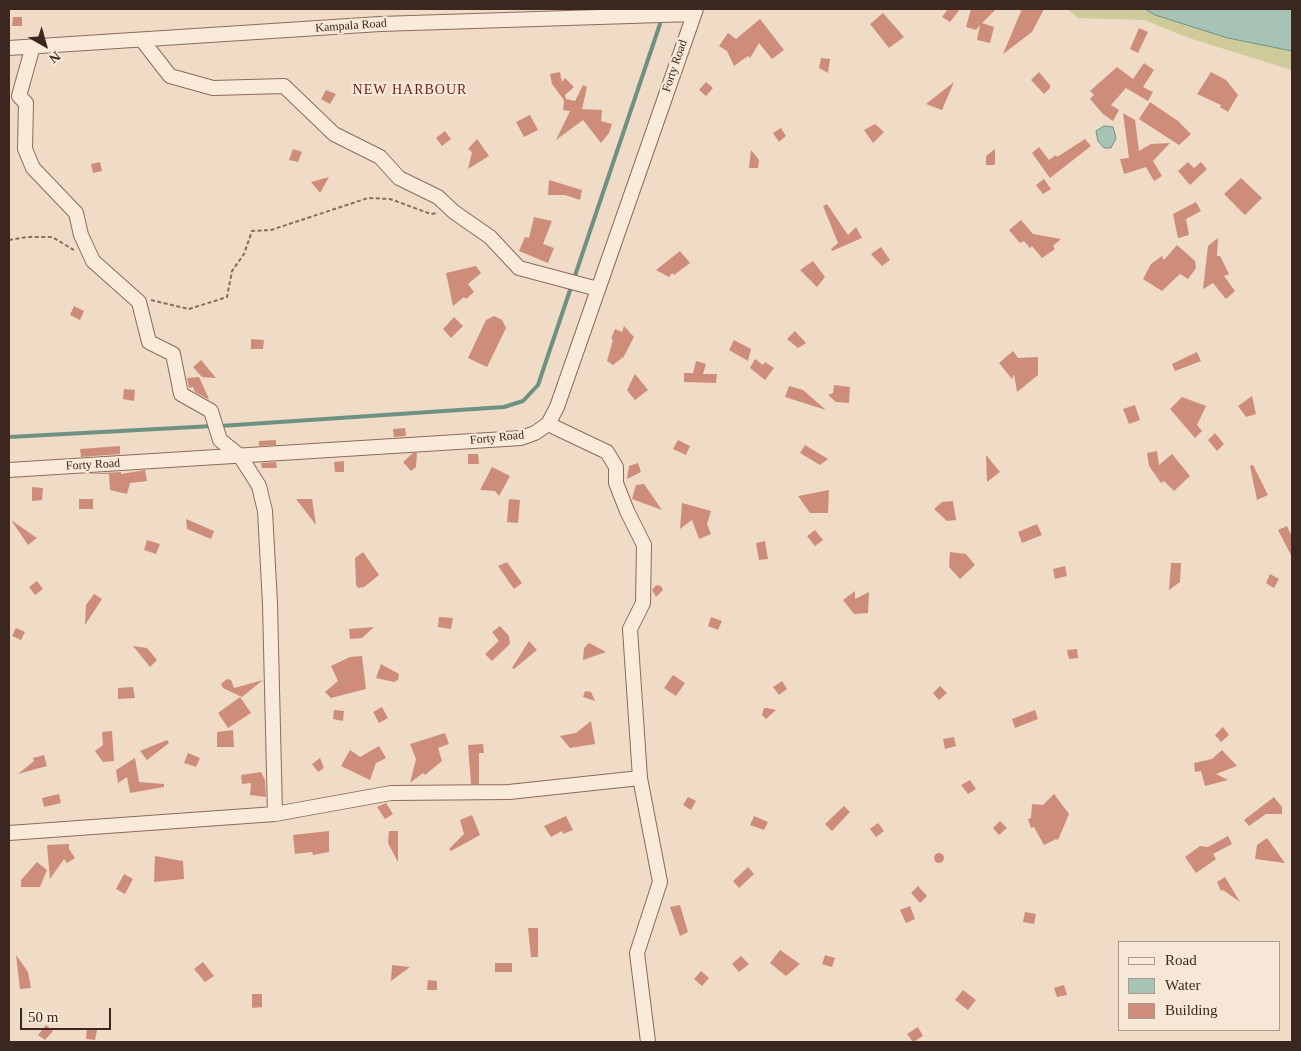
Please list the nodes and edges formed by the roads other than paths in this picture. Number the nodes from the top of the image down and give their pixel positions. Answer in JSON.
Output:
{"nodes":[{"id":1,"x":695,"y":12,"type":"edge"},
{"id":2,"x":142,"y":40,"type":"junction"},
{"id":3,"x":33,"y":46,"type":"junction"},
{"id":4,"x":9,"y":48,"type":"edge"},
{"id":5,"x":598,"y":289,"type":"junction"},
{"id":6,"x":548,"y":424,"type":"junction"},
{"id":7,"x":240,"y":456,"type":"junction"},
{"id":8,"x":9,"y":470,"type":"edge"},
{"id":9,"x":640,"y":778,"type":"junction"},
{"id":10,"x":275,"y":814,"type":"junction"},
{"id":11,"x":9,"y":833,"type":"edge"},
{"id":12,"x":648,"y":1042,"type":"edge"}],
"edges":[{"from":1,"to":2,"type":"street","name":"Kampala Road"},
{"from":1,"to":5,"type":"street","name":"Forty Road"},
{"from":2,"to":3,"type":"street","name":"Kampala Road"},
{"from":2,"to":5,"type":"street"},
{"from":3,"to":4,"type":"street","name":"Kampala Road"},
{"from":3,"to":7,"type":"street"},
{"from":5,"to":6,"type":"street","name":"Forty Road"},
{"from":6,"to":7,"type":"street","name":"Forty Road"},
{"from":6,"to":9,"type":"street"},
{"from":7,"to":8,"type":"street","name":"Forty Road"},
{"from":7,"to":10,"type":"street"},
{"from":9,"to":10,"type":"street"},
{"from":9,"to":12,"type":"street"},
{"from":10,"to":11,"type":"street"}]}
